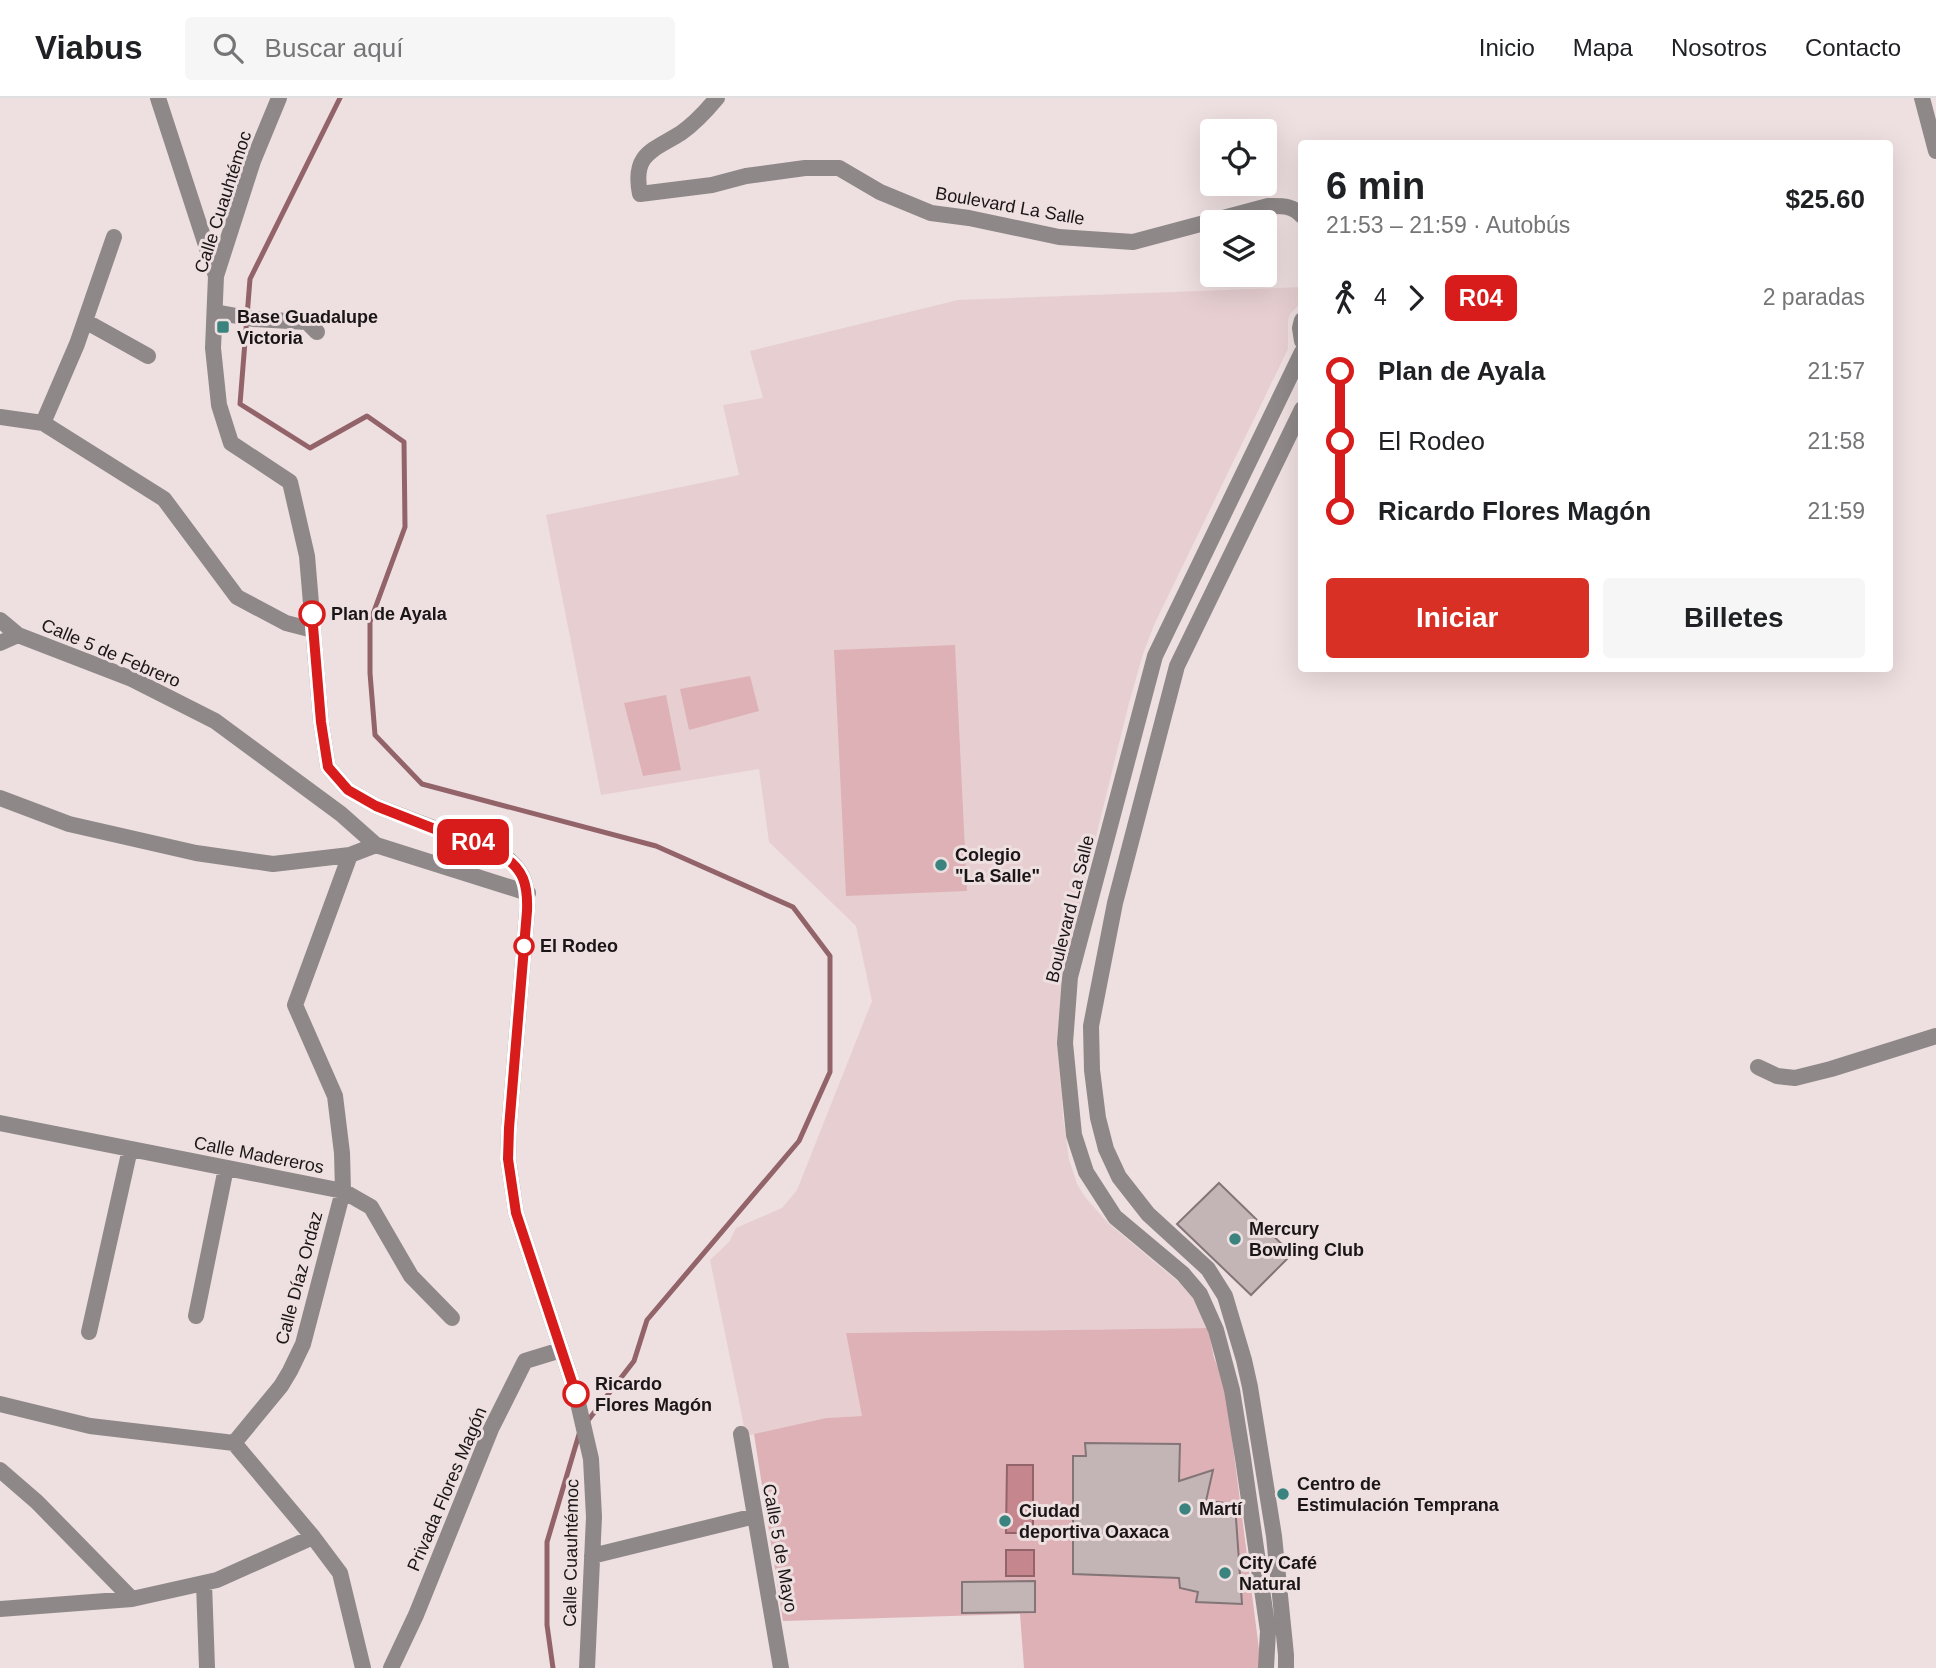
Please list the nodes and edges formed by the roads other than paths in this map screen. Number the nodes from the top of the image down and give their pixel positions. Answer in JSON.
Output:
{"nodes":[{"id":1,"x":158,"y":98,"type":"edge"},
{"id":2,"x":279,"y":98,"type":"edge"},
{"id":3,"x":717,"y":98,"type":"edge"},
{"id":4,"x":1922,"y":98,"type":"edge"},
{"id":5,"x":1936,"y":151,"type":"edge"},
{"id":6,"x":1298,"y":211,"type":"edge"},
{"id":7,"x":114,"y":236,"type":"dead end"},
{"id":8,"x":216,"y":276,"type":"junction"},
{"id":9,"x":221,"y":314,"type":"junction"},
{"id":10,"x":85,"y":321,"type":"junction"},
{"id":11,"x":317,"y":332,"type":"dead end"},
{"id":12,"x":148,"y":356,"type":"dead end"},
{"id":13,"x":1298,"y":360,"type":"edge"},
{"id":14,"x":0,"y":417,"type":"edge"},
{"id":15,"x":1298,"y":417,"type":"edge"},
{"id":16,"x":43,"y":423,"type":"junction"},
{"id":17,"x":0,"y":620,"type":"edge"},
{"id":18,"x":313,"y":630,"type":"junction"},
{"id":19,"x":18,"y":635,"type":"junction"},
{"id":20,"x":0,"y":643,"type":"edge"},
{"id":21,"x":0,"y":798,"type":"edge"},
{"id":22,"x":376,"y":845,"type":"junction"},
{"id":23,"x":350,"y":855,"type":"junction"},
{"id":24,"x":528,"y":893,"type":"junction"},
{"id":25,"x":1936,"y":1036,"type":"edge"},
{"id":26,"x":1758,"y":1068,"type":"dead end"},
{"id":27,"x":0,"y":1123,"type":"edge"},
{"id":28,"x":130,"y":1149,"type":"junction"},
{"id":29,"x":226,"y":1168,"type":"junction"},
{"id":30,"x":342,"y":1191,"type":"junction"},
{"id":31,"x":196,"y":1316,"type":"dead end"},
{"id":32,"x":452,"y":1318,"type":"dead end"},
{"id":33,"x":89,"y":1332,"type":"dead end"},
{"id":34,"x":561,"y":1350,"type":"junction"},
{"id":35,"x":0,"y":1404,"type":"edge"},
{"id":36,"x":741,"y":1434,"type":"dead end"},
{"id":37,"x":234,"y":1443,"type":"junction"},
{"id":38,"x":0,"y":1470,"type":"edge"},
{"id":39,"x":755,"y":1516,"type":"junction"},
{"id":40,"x":313,"y":1537,"type":"junction"},
{"id":41,"x":592,"y":1556,"type":"junction"},
{"id":42,"x":204,"y":1583,"type":"junction"},
{"id":43,"x":132,"y":1598,"type":"junction"},
{"id":44,"x":0,"y":1609,"type":"edge"},
{"id":45,"x":207,"y":1668,"type":"edge"},
{"id":46,"x":363,"y":1668,"type":"edge"},
{"id":47,"x":391,"y":1668,"type":"edge"},
{"id":48,"x":587,"y":1668,"type":"edge"},
{"id":49,"x":781,"y":1668,"type":"edge"},
{"id":50,"x":1266,"y":1668,"type":"edge"},
{"id":51,"x":1286,"y":1668,"type":"edge"}],
"edges":[{"from":1,"to":8,"type":"street"},
{"from":2,"to":8,"type":"street","name":"Calle Cuauhtémoc"},
{"from":3,"to":6,"type":"street","name":"Boulevard La Salle"},
{"from":4,"to":5,"type":"street"},
{"from":7,"to":10,"type":"street"},
{"from":8,"to":9,"type":"street","name":"Calle Cuauhtémoc"},
{"from":9,"to":11,"type":"street"},
{"from":9,"to":18,"type":"street","name":"Calle Cuauhtémoc"},
{"from":10,"to":12,"type":"street"},
{"from":10,"to":16,"type":"street"},
{"from":13,"to":50,"type":"street","name":"Boulevard La Salle"},
{"from":14,"to":16,"type":"street"},
{"from":15,"to":51,"type":"street"},
{"from":16,"to":18,"type":"street"},
{"from":17,"to":19,"type":"street","name":"Calle 5 de Febrero"},
{"from":18,"to":24,"type":"street","name":"Calle Cuauhtémoc"},
{"from":19,"to":20,"type":"street"},
{"from":19,"to":22,"type":"street","name":"Calle 5 de Febrero"},
{"from":21,"to":23,"type":"street"},
{"from":22,"to":23,"type":"street"},
{"from":22,"to":24,"type":"street"},
{"from":23,"to":30,"type":"street","name":"Calle Díaz Ordaz"},
{"from":24,"to":34,"type":"street","name":"Calle Cuauhtémoc"},
{"from":25,"to":26,"type":"street"},
{"from":27,"to":28,"type":"street","name":"Calle Madereros"},
{"from":28,"to":29,"type":"street","name":"Calle Madereros"},
{"from":28,"to":33,"type":"street"},
{"from":29,"to":30,"type":"street","name":"Calle Madereros"},
{"from":29,"to":31,"type":"street"},
{"from":30,"to":32,"type":"street","name":"Calle Madereros"},
{"from":30,"to":37,"type":"street","name":"Calle Díaz Ordaz"},
{"from":34,"to":41,"type":"street","name":"Calle Cuauhtémoc"},
{"from":34,"to":47,"type":"street","name":"Privada Flores Magón"},
{"from":35,"to":37,"type":"street"},
{"from":36,"to":39,"type":"street","name":"Calle 5 de Mayo"},
{"from":37,"to":40,"type":"street"},
{"from":38,"to":43,"type":"street"},
{"from":39,"to":41,"type":"street"},
{"from":39,"to":49,"type":"street","name":"Calle 5 de Mayo"},
{"from":40,"to":42,"type":"street"},
{"from":40,"to":46,"type":"street"},
{"from":41,"to":48,"type":"street","name":"Calle Cuauhtémoc"},
{"from":42,"to":43,"type":"street"},
{"from":42,"to":45,"type":"street"},
{"from":43,"to":44,"type":"street"}]}
